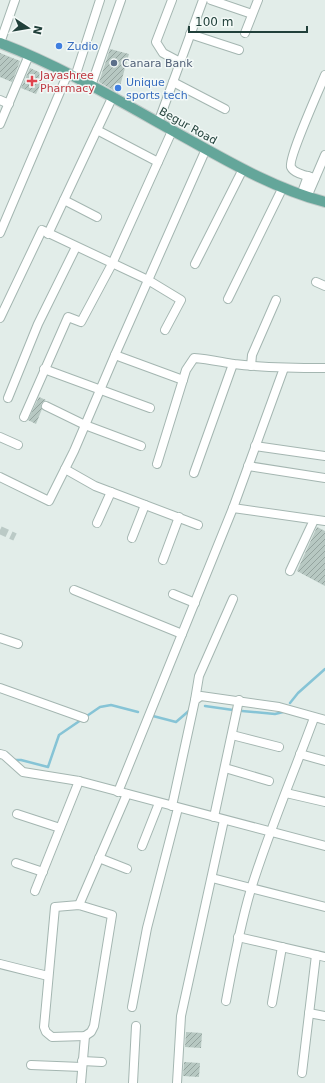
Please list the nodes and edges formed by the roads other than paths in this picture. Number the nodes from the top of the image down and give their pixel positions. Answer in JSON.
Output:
{"nodes":[{"id":1,"x":14,"y":0,"type":"edge"},
{"id":2,"x":100,"y":0,"type":"edge"},
{"id":3,"x":121,"y":0,"type":"edge"},
{"id":4,"x":172,"y":0,"type":"edge"},
{"id":5,"x":203,"y":0,"type":"edge"},
{"id":6,"x":211,"y":0,"type":"edge"},
{"id":7,"x":258,"y":0,"type":"edge"},
{"id":8,"x":252,"y":14,"type":"junction"},
{"id":9,"x":245,"y":33,"type":"dead end"},
{"id":10,"x":190,"y":34,"type":"junction"},
{"id":11,"x":0,"y":43,"type":"edge"},
{"id":12,"x":239,"y":50,"type":"dead end"},
{"id":13,"x":29,"y":54,"type":"junction"},
{"id":14,"x":180,"y":62,"type":"junction"},
{"id":15,"x":72,"y":75,"type":"junction"},
{"id":16,"x":325,"y":75,"type":"edge"},
{"id":17,"x":173,"y":82,"type":"junction"},
{"id":18,"x":91,"y":86,"type":"junction"},
{"id":19,"x":112,"y":98,"type":"junction"},
{"id":20,"x":0,"y":100,"type":"edge"},
{"id":21,"x":9,"y":104,"type":"junction"},
{"id":22,"x":225,"y":109,"type":"dead end"},
{"id":23,"x":158,"y":123,"type":"junction"},
{"id":24,"x":0,"y":124,"type":"edge"},
{"id":25,"x":97,"y":130,"type":"junction"},
{"id":26,"x":172,"y":131,"type":"junction"},
{"id":27,"x":206,"y":149,"type":"junction"},
{"id":28,"x":325,"y":155,"type":"edge"},
{"id":29,"x":158,"y":162,"type":"junction"},
{"id":30,"x":243,"y":169,"type":"junction"},
{"id":31,"x":312,"y":177,"type":"junction"},
{"id":32,"x":283,"y":187,"type":"junction"},
{"id":33,"x":304,"y":196,"type":"junction"},
{"id":34,"x":64,"y":200,"type":"junction"},
{"id":35,"x":325,"y":202,"type":"edge"},
{"id":36,"x":98,"y":217,"type":"dead end"},
{"id":37,"x":0,"y":233,"type":"edge"},
{"id":38,"x":48,"y":234,"type":"junction"},
{"id":39,"x":76,"y":247,"type":"junction"},
{"id":40,"x":112,"y":264,"type":"junction"},
{"id":41,"x":196,"y":264,"type":"dead end"},
{"id":42,"x":148,"y":280,"type":"junction"},
{"id":43,"x":316,"y":282,"type":"dead end"},
{"id":44,"x":325,"y":286,"type":"edge"},
{"id":45,"x":228,"y":299,"type":"dead end"},
{"id":46,"x":276,"y":300,"type":"dead end"},
{"id":47,"x":0,"y":318,"type":"edge"},
{"id":48,"x":165,"y":330,"type":"dead end"},
{"id":49,"x":115,"y":355,"type":"junction"},
{"id":50,"x":233,"y":364,"type":"junction"},
{"id":51,"x":251,"y":366,"type":"junction"},
{"id":52,"x":284,"y":368,"type":"junction"},
{"id":53,"x":325,"y":368,"type":"edge"},
{"id":54,"x":44,"y":369,"type":"junction"},
{"id":55,"x":183,"y":380,"type":"junction"},
{"id":56,"x":101,"y":390,"type":"junction"},
{"id":57,"x":8,"y":398,"type":"dead end"},
{"id":58,"x":46,"y":406,"type":"dead end"},
{"id":59,"x":150,"y":408,"type":"dead end"},
{"id":60,"x":24,"y":417,"type":"dead end"},
{"id":61,"x":85,"y":424,"type":"junction"},
{"id":62,"x":0,"y":437,"type":"edge"},
{"id":63,"x":18,"y":446,"type":"dead end"},
{"id":64,"x":141,"y":446,"type":"dead end"},
{"id":65,"x":255,"y":446,"type":"junction"},
{"id":66,"x":325,"y":456,"type":"edge"},
{"id":67,"x":157,"y":464,"type":"dead end"},
{"id":68,"x":248,"y":466,"type":"junction"},
{"id":69,"x":65,"y":469,"type":"junction"},
{"id":70,"x":194,"y":473,"type":"dead end"},
{"id":71,"x":0,"y":477,"type":"edge"},
{"id":72,"x":325,"y":478,"type":"edge"},
{"id":73,"x":111,"y":492,"type":"junction"},
{"id":74,"x":145,"y":505,"type":"junction"},
{"id":75,"x":233,"y":508,"type":"junction"},
{"id":76,"x":179,"y":517,"type":"junction"},
{"id":77,"x":314,"y":520,"type":"junction"},
{"id":78,"x":325,"y":521,"type":"edge"},
{"id":79,"x":97,"y":523,"type":"dead end"},
{"id":80,"x":198,"y":525,"type":"dead end"},
{"id":81,"x":132,"y":538,"type":"dead end"},
{"id":82,"x":163,"y":560,"type":"dead end"},
{"id":83,"x":290,"y":572,"type":"dead end"},
{"id":84,"x":74,"y":590,"type":"dead end"},
{"id":85,"x":173,"y":594,"type":"dead end"},
{"id":86,"x":234,"y":599,"type":"dead end"},
{"id":87,"x":194,"y":603,"type":"junction"},
{"id":88,"x":182,"y":634,"type":"junction"},
{"id":89,"x":0,"y":638,"type":"edge"},
{"id":90,"x":18,"y":644,"type":"dead end"},
{"id":91,"x":0,"y":688,"type":"edge"},
{"id":92,"x":195,"y":700,"type":"junction"},
{"id":93,"x":239,"y":700,"type":"junction"},
{"id":94,"x":84,"y":718,"type":"dead end"},
{"id":95,"x":314,"y":718,"type":"junction"},
{"id":96,"x":325,"y":720,"type":"edge"},
{"id":97,"x":232,"y":734,"type":"junction"},
{"id":98,"x":279,"y":747,"type":"dead end"},
{"id":99,"x":300,"y":754,"type":"junction"},
{"id":100,"x":2,"y":755,"type":"edge"},
{"id":101,"x":325,"y":761,"type":"edge"},
{"id":102,"x":224,"y":768,"type":"junction"},
{"id":103,"x":269,"y":781,"type":"dead end"},
{"id":104,"x":79,"y":782,"type":"junction"},
{"id":105,"x":118,"y":792,"type":"junction"},
{"id":106,"x":286,"y":793,"type":"junction"},
{"id":107,"x":127,"y":794,"type":"junction"},
{"id":108,"x":159,"y":802,"type":"junction"},
{"id":109,"x":325,"y":802,"type":"edge"},
{"id":110,"x":175,"y":807,"type":"junction"},
{"id":111,"x":17,"y":814,"type":"dead end"},
{"id":112,"x":214,"y":817,"type":"junction"},
{"id":113,"x":224,"y":820,"type":"junction"},
{"id":114,"x":60,"y":828,"type":"junction"},
{"id":115,"x":271,"y":833,"type":"junction"},
{"id":116,"x":142,"y":846,"type":"dead end"},
{"id":117,"x":325,"y":846,"type":"edge"},
{"id":118,"x":99,"y":858,"type":"junction"},
{"id":119,"x":16,"y":863,"type":"dead end"},
{"id":120,"x":128,"y":869,"type":"dead end"},
{"id":121,"x":43,"y":872,"type":"junction"},
{"id":122,"x":212,"y":878,"type":"junction"},
{"id":123,"x":252,"y":889,"type":"junction"},
{"id":124,"x":35,"y":891,"type":"dead end"},
{"id":125,"x":79,"y":905,"type":"junction"},
{"id":126,"x":325,"y":907,"type":"edge"},
{"id":127,"x":238,"y":937,"type":"junction"},
{"id":128,"x":282,"y":947,"type":"junction"},
{"id":129,"x":316,"y":955,"type":"junction"},
{"id":130,"x":325,"y":957,"type":"edge"},
{"id":131,"x":0,"y":964,"type":"edge"},
{"id":132,"x":48,"y":976,"type":"junction"},
{"id":133,"x":226,"y":1001,"type":"dead end"},
{"id":134,"x":272,"y":1003,"type":"dead end"},
{"id":135,"x":132,"y":1007,"type":"dead end"},
{"id":136,"x":309,"y":1013,"type":"junction"},
{"id":137,"x":325,"y":1016,"type":"edge"},
{"id":138,"x":136,"y":1026,"type":"dead end"},
{"id":139,"x":85,"y":1036,"type":"junction"},
{"id":140,"x":102,"y":1062,"type":"dead end"},
{"id":141,"x":82,"y":1064,"type":"junction"},
{"id":142,"x":31,"y":1066,"type":"dead end"},
{"id":143,"x":302,"y":1074,"type":"dead end"},
{"id":144,"x":80,"y":1083,"type":"edge"},
{"id":145,"x":133,"y":1083,"type":"edge"},
{"id":146,"x":177,"y":1083,"type":"edge"}],
"edges":[{"from":1,"to":11,"type":"street"},
{"from":2,"to":15,"type":"street"},
{"from":3,"to":18,"type":"street"},
{"from":4,"to":14,"type":"street"},
{"from":5,"to":10,"type":"street"},
{"from":6,"to":8,"type":"street"},
{"from":7,"to":8,"type":"street"},
{"from":8,"to":9,"type":"street"},
{"from":10,"to":12,"type":"street"},
{"from":10,"to":14,"type":"street"},
{"from":11,"to":13,"type":"main road","name":"Begur Road"},
{"from":13,"to":15,"type":"main road","name":"Begur Road"},
{"from":13,"to":21,"type":"street"},
{"from":14,"to":17,"type":"street"},
{"from":15,"to":18,"type":"main road","name":"Begur Road"},
{"from":15,"to":37,"type":"street"},
{"from":16,"to":31,"type":"street"},
{"from":17,"to":22,"type":"street"},
{"from":17,"to":23,"type":"street"},
{"from":18,"to":19,"type":"main road","name":"Begur Road"},
{"from":19,"to":23,"type":"main road","name":"Begur Road"},
{"from":19,"to":25,"type":"street"},
{"from":20,"to":21,"type":"street"},
{"from":21,"to":24,"type":"street"},
{"from":23,"to":26,"type":"main road","name":"Begur Road"},
{"from":25,"to":29,"type":"street"},
{"from":25,"to":34,"type":"street"},
{"from":26,"to":27,"type":"main road","name":"Begur Road"},
{"from":26,"to":29,"type":"street"},
{"from":27,"to":30,"type":"main road","name":"Begur Road"},
{"from":27,"to":42,"type":"street"},
{"from":28,"to":31,"type":"street"},
{"from":29,"to":40,"type":"street"},
{"from":30,"to":32,"type":"main road","name":"Begur Road"},
{"from":30,"to":41,"type":"street"},
{"from":31,"to":33,"type":"street"},
{"from":32,"to":33,"type":"main road","name":"Begur Road"},
{"from":32,"to":45,"type":"street"},
{"from":33,"to":35,"type":"main road","name":"Begur Road"},
{"from":34,"to":36,"type":"street"},
{"from":34,"to":38,"type":"street"},
{"from":38,"to":39,"type":"street"},
{"from":38,"to":47,"type":"street"},
{"from":39,"to":40,"type":"street"},
{"from":39,"to":57,"type":"street"},
{"from":40,"to":42,"type":"street"},
{"from":40,"to":54,"type":"street"},
{"from":42,"to":48,"type":"street"},
{"from":42,"to":49,"type":"street"},
{"from":43,"to":44,"type":"street"},
{"from":46,"to":51,"type":"street"},
{"from":49,"to":55,"type":"street"},
{"from":49,"to":56,"type":"street"},
{"from":50,"to":51,"type":"street"},
{"from":50,"to":55,"type":"street"},
{"from":50,"to":70,"type":"street"},
{"from":51,"to":52,"type":"street"},
{"from":52,"to":53,"type":"street"},
{"from":52,"to":65,"type":"street"},
{"from":54,"to":56,"type":"street"},
{"from":54,"to":60,"type":"street"},
{"from":55,"to":67,"type":"street"},
{"from":56,"to":59,"type":"street"},
{"from":56,"to":61,"type":"street"},
{"from":58,"to":61,"type":"street"},
{"from":61,"to":64,"type":"street"},
{"from":61,"to":69,"type":"street"},
{"from":62,"to":63,"type":"street"},
{"from":65,"to":66,"type":"street"},
{"from":65,"to":68,"type":"street"},
{"from":68,"to":72,"type":"street"},
{"from":68,"to":75,"type":"street"},
{"from":69,"to":71,"type":"street"},
{"from":69,"to":73,"type":"street"},
{"from":73,"to":74,"type":"street"},
{"from":73,"to":79,"type":"street"},
{"from":74,"to":76,"type":"street"},
{"from":74,"to":81,"type":"street"},
{"from":75,"to":77,"type":"street"},
{"from":75,"to":87,"type":"street"},
{"from":76,"to":80,"type":"street"},
{"from":76,"to":82,"type":"street"},
{"from":77,"to":78,"type":"street"},
{"from":77,"to":83,"type":"street"},
{"from":84,"to":88,"type":"street"},
{"from":85,"to":87,"type":"street"},
{"from":86,"to":92,"type":"street"},
{"from":87,"to":88,"type":"street"},
{"from":88,"to":105,"type":"street"},
{"from":89,"to":90,"type":"street"},
{"from":91,"to":94,"type":"street"},
{"from":92,"to":93,"type":"street"},
{"from":92,"to":110,"type":"street"},
{"from":93,"to":95,"type":"street"},
{"from":93,"to":97,"type":"street"},
{"from":95,"to":96,"type":"street"},
{"from":95,"to":99,"type":"street"},
{"from":97,"to":98,"type":"street"},
{"from":97,"to":102,"type":"street"},
{"from":99,"to":101,"type":"street"},
{"from":99,"to":106,"type":"street"},
{"from":100,"to":104,"type":"street"},
{"from":102,"to":103,"type":"street"},
{"from":102,"to":112,"type":"street"},
{"from":104,"to":105,"type":"street"},
{"from":104,"to":114,"type":"street"},
{"from":105,"to":107,"type":"street"},
{"from":106,"to":109,"type":"street"},
{"from":106,"to":115,"type":"street"},
{"from":107,"to":108,"type":"street"},
{"from":107,"to":118,"type":"street"},
{"from":108,"to":110,"type":"street"},
{"from":108,"to":116,"type":"street"},
{"from":110,"to":112,"type":"street"},
{"from":110,"to":135,"type":"street"},
{"from":111,"to":114,"type":"street"},
{"from":112,"to":113,"type":"street"},
{"from":113,"to":115,"type":"street"},
{"from":113,"to":122,"type":"street"},
{"from":114,"to":121,"type":"street"},
{"from":115,"to":117,"type":"street"},
{"from":115,"to":123,"type":"street"},
{"from":118,"to":120,"type":"street"},
{"from":118,"to":125,"type":"street"},
{"from":119,"to":121,"type":"street"},
{"from":121,"to":124,"type":"street"},
{"from":122,"to":123,"type":"street"},
{"from":122,"to":146,"type":"street"},
{"from":123,"to":126,"type":"street"},
{"from":123,"to":127,"type":"street"},
{"from":125,"to":132,"type":"street"},
{"from":125,"to":139,"type":"street"},
{"from":127,"to":128,"type":"street"},
{"from":127,"to":133,"type":"street"},
{"from":128,"to":129,"type":"street"},
{"from":128,"to":134,"type":"street"},
{"from":129,"to":130,"type":"street"},
{"from":129,"to":136,"type":"street"},
{"from":131,"to":132,"type":"street"},
{"from":132,"to":139,"type":"street"},
{"from":136,"to":137,"type":"street"},
{"from":136,"to":143,"type":"street"},
{"from":138,"to":145,"type":"street"},
{"from":139,"to":141,"type":"street"},
{"from":140,"to":141,"type":"street"},
{"from":141,"to":142,"type":"street"},
{"from":141,"to":144,"type":"street"}]}
